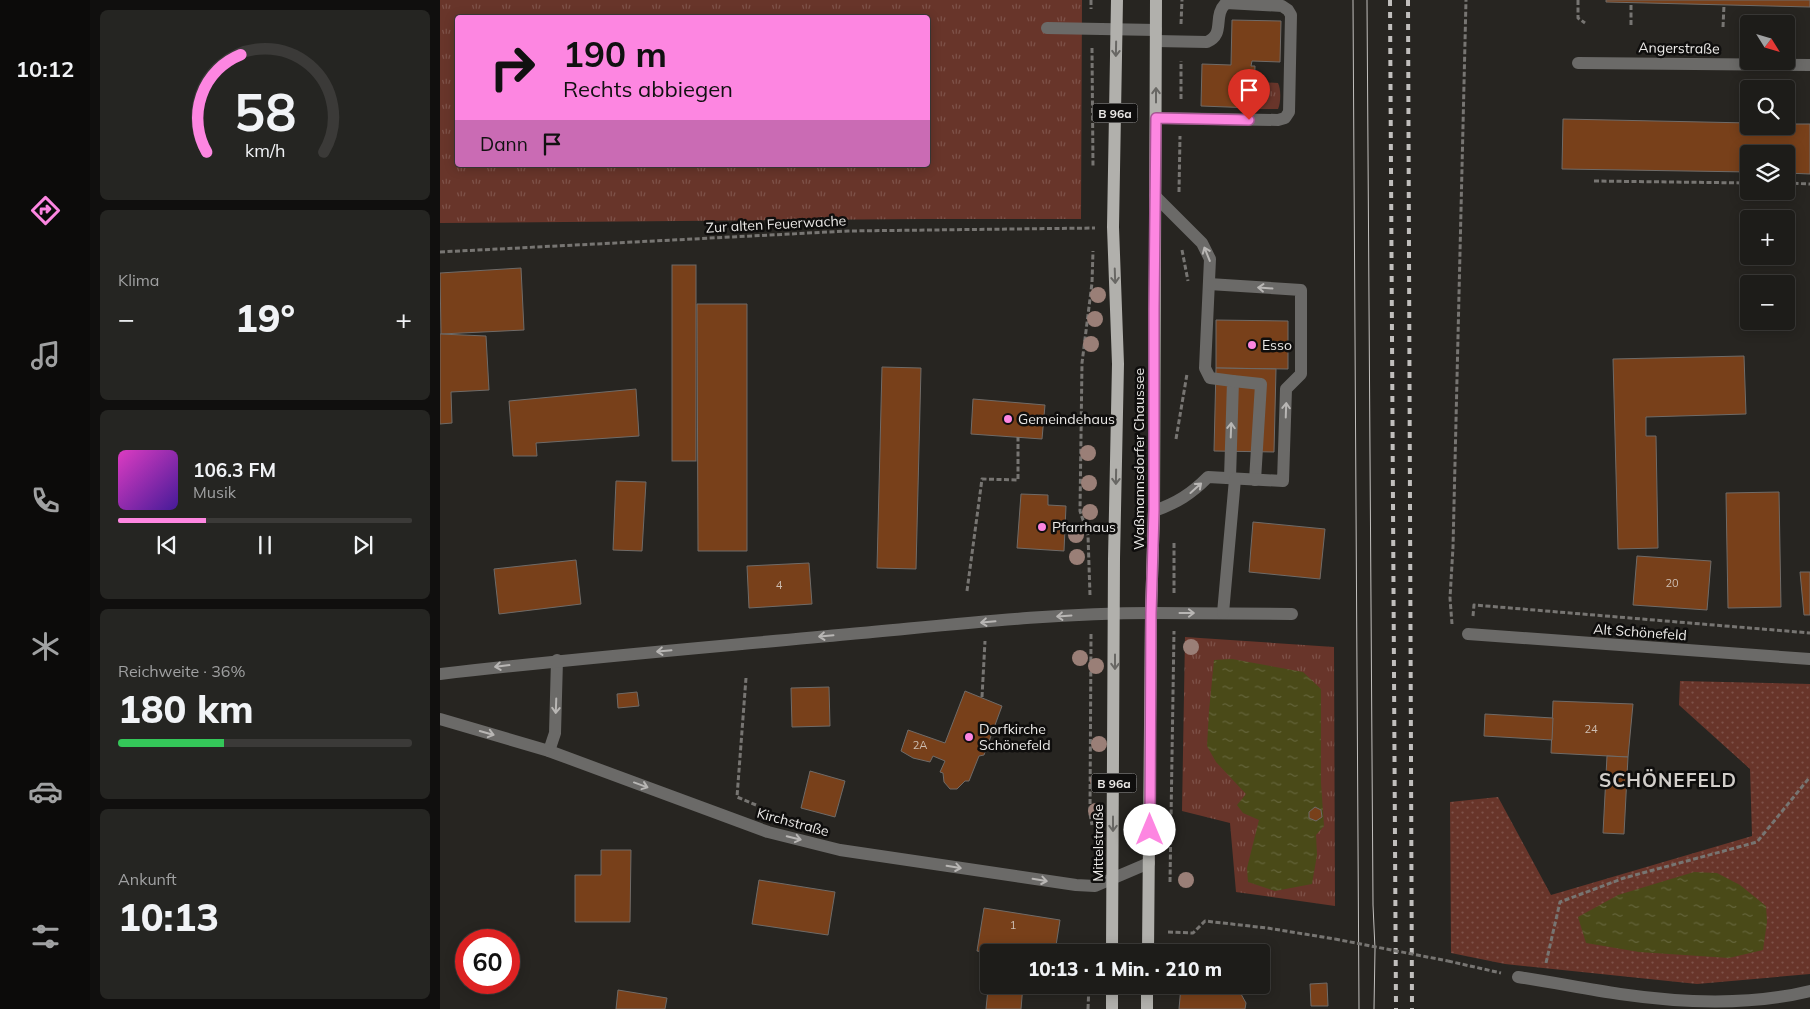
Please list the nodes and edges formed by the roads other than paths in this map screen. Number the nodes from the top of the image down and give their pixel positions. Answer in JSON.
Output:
{"nodes":[{"id":1,"x":1116,"y":0,"type":"edge"},
{"id":2,"x":1156,"y":0,"type":"edge"},
{"id":3,"x":1048,"y":28,"type":"dead end"},
{"id":4,"x":1116,"y":29,"type":"junction"},
{"id":5,"x":1156,"y":35,"type":"junction"},
{"id":6,"x":1578,"y":62,"type":"dead end"},
{"id":7,"x":1810,"y":65,"type":"edge"},
{"id":8,"x":1156,"y":118,"type":"junction"},
{"id":9,"x":1155,"y":196,"type":"junction"},
{"id":10,"x":1209,"y":284,"type":"junction"},
{"id":11,"x":1233,"y":381,"type":"junction"},
{"id":12,"x":1232,"y":478,"type":"junction"},
{"id":13,"x":1255,"y":480,"type":"junction"},
{"id":14,"x":1154,"y":511,"type":"junction"},
{"id":15,"x":1115,"y":613,"type":"junction"},
{"id":16,"x":1151,"y":613,"type":"junction"},
{"id":17,"x":1223,"y":613,"type":"junction"},
{"id":18,"x":1292,"y":614,"type":"dead end"},
{"id":19,"x":1470,"y":634,"type":"road end"},
{"id":20,"x":1810,"y":659,"type":"edge"},
{"id":21,"x":557,"y":660,"type":"junction"},
{"id":22,"x":440,"y":674,"type":"edge"},
{"id":23,"x":440,"y":719,"type":"edge"},
{"id":24,"x":549,"y":751,"type":"junction"},
{"id":25,"x":1149,"y":863,"type":"junction"},
{"id":26,"x":1113,"y":878,"type":"junction"},
{"id":27,"x":1112,"y":944,"type":"edge"},
{"id":28,"x":1148,"y":944,"type":"edge"},
{"id":29,"x":1518,"y":977,"type":"road end"},
{"id":30,"x":1810,"y":991,"type":"edge"},
{"id":31,"x":1112,"y":994,"type":"edge"},
{"id":32,"x":1148,"y":994,"type":"edge"},
{"id":33,"x":1112,"y":1009,"type":"edge"},
{"id":34,"x":1147,"y":1009,"type":"edge"}],
"edges":[{"from":1,"to":4,"type":"main road","name":"Waßmannsdorfer Chaussee","number":"B 96a"},
{"from":2,"to":5,"type":"main road","name":"Waßmannsdorfer Chaussee","number":"B 96a"},
{"from":3,"to":4,"type":"street"},
{"from":4,"to":5,"type":"street"},
{"from":4,"to":15,"type":"main road","name":"Waßmannsdorfer Chaussee","number":"B 96a","one_way":true},
{"from":8,"to":5,"type":"main road","name":"Waßmannsdorfer Chaussee","number":"B 96a","one_way":true},
{"from":5,"to":8,"type":"street"},
{"from":6,"to":7,"type":"street","name":"Angerstraße"},
{"from":8,"to":9,"type":"main road","name":"Waßmannsdorfer Chaussee","number":"B 96a"},
{"from":10,"to":9,"type":"street","one_way":true},
{"from":9,"to":14,"type":"main road","name":"Waßmannsdorfer Chaussee","number":"B 96a"},
{"from":10,"to":11,"type":"street"},
{"from":13,"to":10,"type":"street","one_way":true},
{"from":12,"to":11,"type":"street","one_way":true},
{"from":11,"to":13,"type":"street"},
{"from":12,"to":13,"type":"street"},
{"from":14,"to":12,"type":"street","one_way":true},
{"from":12,"to":17,"type":"street"},
{"from":14,"to":16,"type":"main road","name":"Waßmannsdorfer Chaussee","number":"B 96a"},
{"from":15,"to":16,"type":"street"},
{"from":15,"to":21,"type":"street","one_way":true},
{"from":15,"to":26,"type":"main road","name":"Mittelstraße","number":"B 96a","one_way":true},
{"from":16,"to":17,"type":"street","one_way":true},
{"from":16,"to":25,"type":"main road","name":"Waßmannsdorfer Chaussee","number":"B 96a"},
{"from":17,"to":18,"type":"street"},
{"from":19,"to":20,"type":"street","name":"Alt Schönefeld"},
{"from":21,"to":22,"type":"street","one_way":true},
{"from":21,"to":24,"type":"street","one_way":true},
{"from":23,"to":24,"type":"street","name":"Kirchstraße","one_way":true},
{"from":24,"to":26,"type":"street","name":"Kirchstraße","one_way":true},
{"from":25,"to":26,"type":"street","name":"Kirchstraße"},
{"from":25,"to":28,"type":"main road","name":"Waßmannsdorfer Chaussee","number":"B 96a"},
{"from":26,"to":27,"type":"main road","name":"Mittelstraße","number":"B 96a"},
{"from":29,"to":30,"type":"street"},
{"from":31,"to":33,"type":"main road"},
{"from":32,"to":34,"type":"main road"}]}
